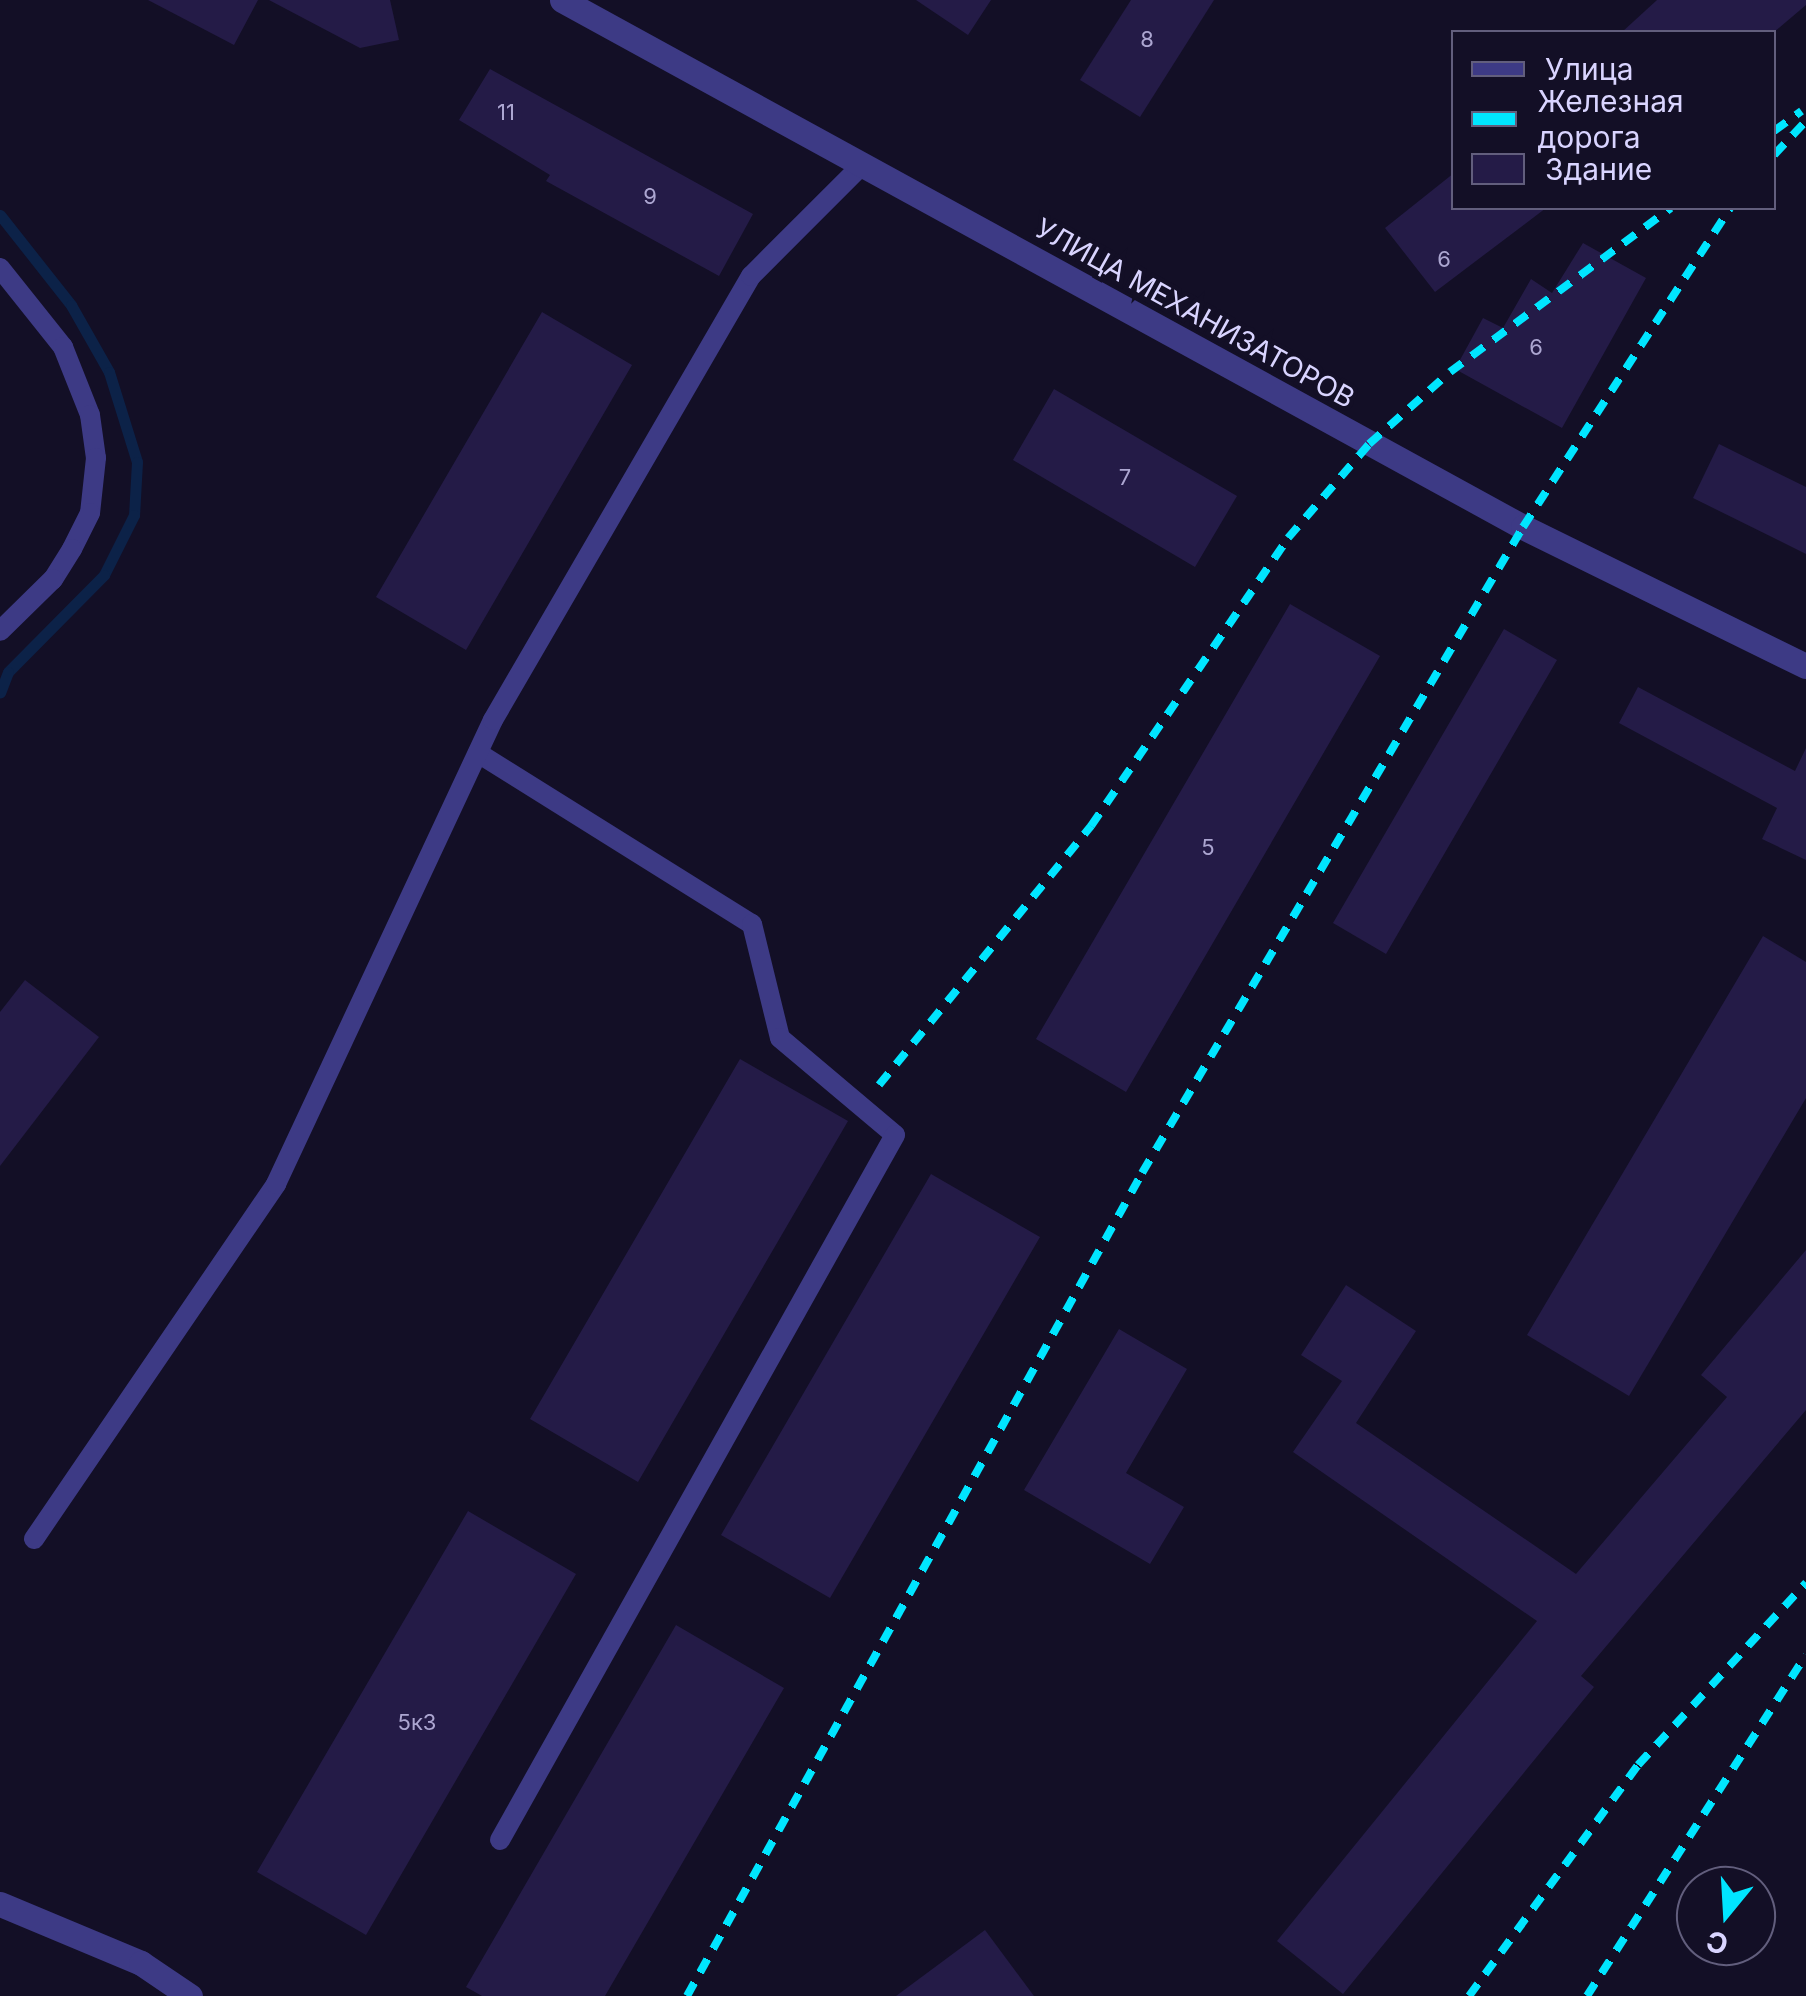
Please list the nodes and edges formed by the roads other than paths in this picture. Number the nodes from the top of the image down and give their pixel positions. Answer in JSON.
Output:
{"nodes":[{"id":1,"x":562,"y":0,"type":"edge"},
{"id":2,"x":862,"y":164,"type":"junction"},
{"id":3,"x":0,"y":268,"type":"edge"},
{"id":4,"x":0,"y":630,"type":"edge"},
{"id":5,"x":1806,"y":666,"type":"edge"},
{"id":6,"x":478,"y":753,"type":"junction"},
{"id":7,"x":34,"y":1539,"type":"dead end"},
{"id":8,"x":500,"y":1840,"type":"dead end"},
{"id":9,"x":0,"y":1904,"type":"edge"},
{"id":10,"x":190,"y":1996,"type":"edge"}],
"edges":[{"from":1,"to":2,"type":"street","name":"УЛИЦА МЕХАНИЗАТОРОВ"},
{"from":2,"to":5,"type":"street","name":"УЛИЦА МЕХАНИЗАТОРОВ"},
{"from":2,"to":6,"type":"lane"},
{"from":3,"to":4,"type":"lane"},
{"from":6,"to":7,"type":"lane"},
{"from":6,"to":8,"type":"lane"},
{"from":9,"to":10,"type":"street"}]}
